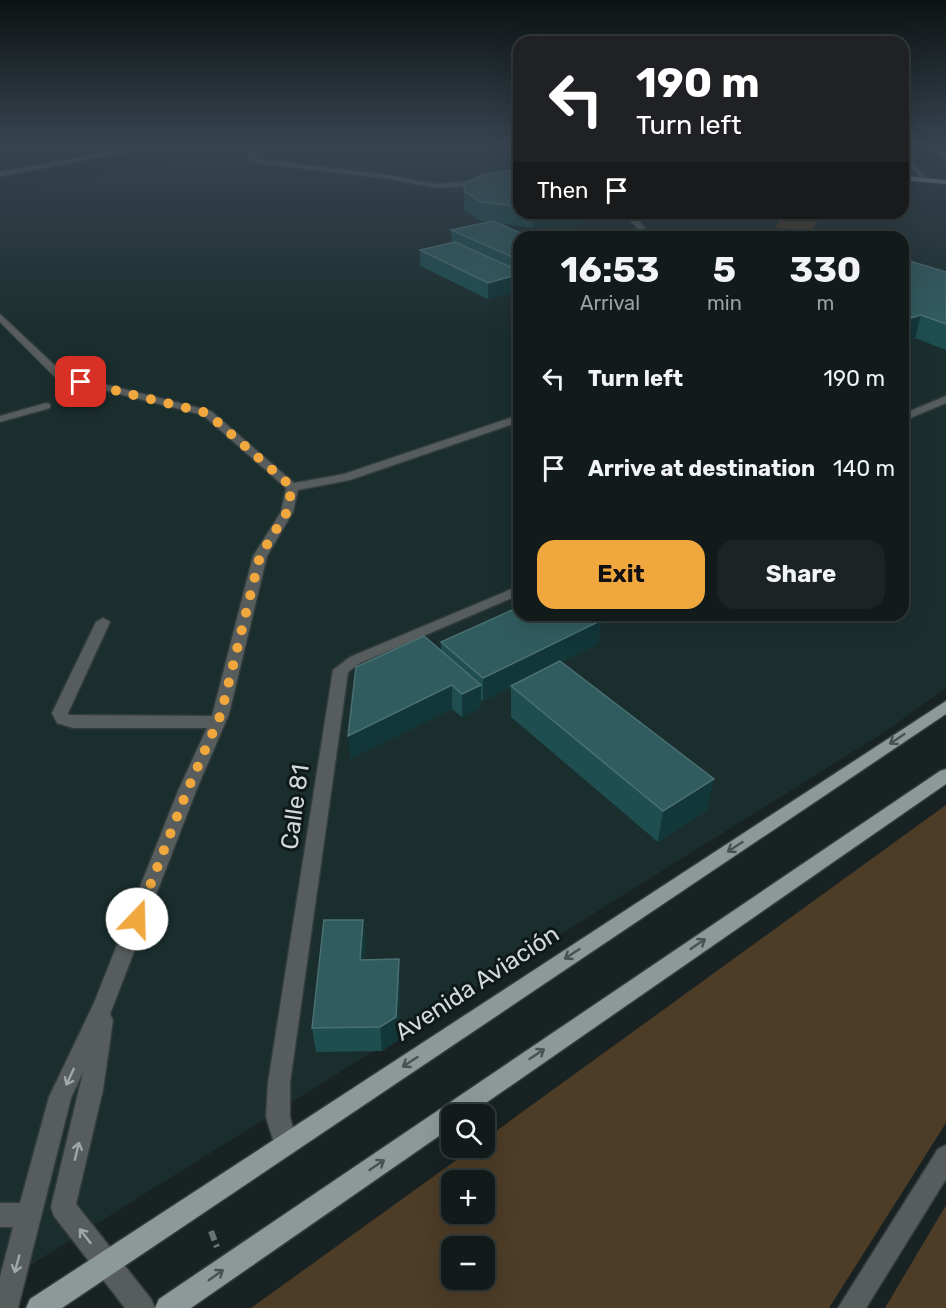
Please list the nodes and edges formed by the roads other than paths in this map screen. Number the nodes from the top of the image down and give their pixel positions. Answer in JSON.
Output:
{"nodes":[{"id":1,"x":633,"y":219,"type":"edge"},
{"id":2,"x":644,"y":231,"type":"edge"},
{"id":3,"x":0,"y":317,"type":"edge"},
{"id":4,"x":946,"y":399,"type":"edge"},
{"id":5,"x":46,"y":406,"type":"dead end"},
{"id":6,"x":909,"y":415,"type":"edge"},
{"id":7,"x":0,"y":419,"type":"edge"},
{"id":8,"x":513,"y":420,"type":"edge"},
{"id":9,"x":292,"y":487,"type":"junction"},
{"id":10,"x":513,"y":593,"type":"edge"},
{"id":11,"x":103,"y":622,"type":"dead end"},
{"id":12,"x":946,"y":706,"type":"edge"},
{"id":13,"x":218,"y":722,"type":"junction"},
{"id":14,"x":946,"y":775,"type":"edge"},
{"id":15,"x":104,"y":1005,"type":"junction"},
{"id":16,"x":285,"y":1144,"type":"junction"},
{"id":17,"x":946,"y":1157,"type":"edge"},
{"id":18,"x":0,"y":1215,"type":"edge"},
{"id":19,"x":30,"y":1215,"type":"junction"},
{"id":20,"x":107,"y":1264,"type":"junction"},
{"id":21,"x":5,"y":1308,"type":"edge"},
{"id":22,"x":39,"y":1308,"type":"edge"},
{"id":23,"x":142,"y":1308,"type":"edge"},
{"id":24,"x":168,"y":1308,"type":"edge"},
{"id":25,"x":851,"y":1308,"type":"edge"}],
"edges":[{"from":1,"to":2,"type":"street"},
{"from":3,"to":9,"type":"street"},
{"from":4,"to":6,"type":"street"},
{"from":5,"to":7,"type":"street"},
{"from":8,"to":9,"type":"street"},
{"from":9,"to":13,"type":"street"},
{"from":10,"to":16,"type":"street","name":"Calle 81"},
{"from":11,"to":13,"type":"street"},
{"from":12,"to":16,"type":"main road","name":"Avenida Aviación","one_way":true},
{"from":13,"to":15,"type":"street"},
{"from":24,"to":14,"type":"main road","one_way":true},
{"from":15,"to":19,"type":"street","one_way":true},
{"from":20,"to":15,"type":"street","one_way":true},
{"from":16,"to":20,"type":"main road","name":"Avenida Aviación"},
{"from":17,"to":25,"type":"street"},
{"from":18,"to":19,"type":"street"},
{"from":19,"to":21,"type":"street","one_way":true},
{"from":20,"to":22,"type":"main road","name":"Avenida Aviación"},
{"from":20,"to":23,"type":"street"}]}
